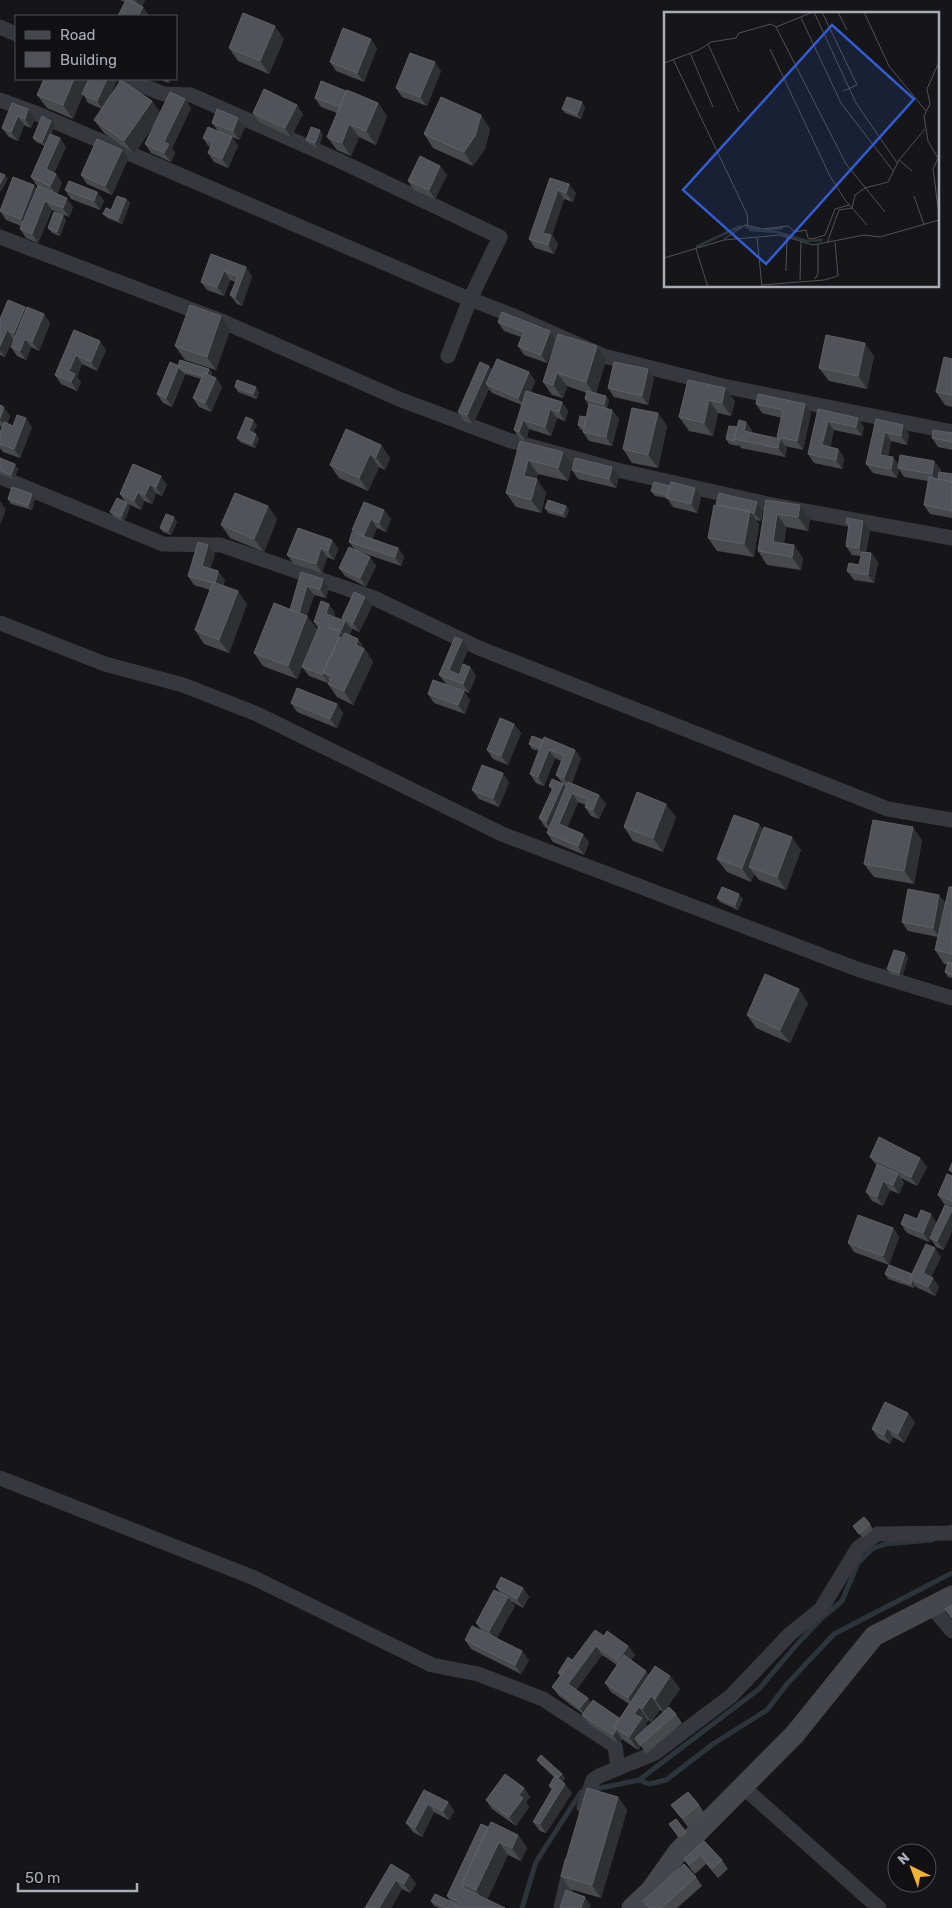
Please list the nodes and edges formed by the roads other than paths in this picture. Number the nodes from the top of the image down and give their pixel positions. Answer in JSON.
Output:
{"nodes":[{"id":1,"x":0,"y":27,"type":"edge"},
{"id":2,"x":15,"y":34,"type":"edge"},
{"id":3,"x":128,"y":80,"type":"edge"},
{"id":4,"x":0,"y":100,"type":"edge"},
{"id":5,"x":0,"y":237,"type":"edge"},
{"id":6,"x":470,"y":299,"type":"junction"},
{"id":7,"x":448,"y":356,"type":"dead end"},
{"id":8,"x":952,"y":432,"type":"edge"},
{"id":9,"x":0,"y":477,"type":"edge"},
{"id":10,"x":952,"y":538,"type":"edge"},
{"id":11,"x":0,"y":623,"type":"edge"},
{"id":12,"x":952,"y":820,"type":"edge"},
{"id":13,"x":952,"y":998,"type":"edge"},
{"id":14,"x":0,"y":1478,"type":"edge"},
{"id":15,"x":952,"y":1532,"type":"edge"},
{"id":16,"x":952,"y":1596,"type":"edge"},
{"id":17,"x":931,"y":1606,"type":"junction"},
{"id":18,"x":952,"y":1630,"type":"edge"},
{"id":19,"x":618,"y":1768,"type":"junction"},
{"id":20,"x":742,"y":1786,"type":"junction"},
{"id":21,"x":582,"y":1814,"type":"edge"},
{"id":22,"x":575,"y":1845,"type":"edge"},
{"id":23,"x":561,"y":1908,"type":"edge"},
{"id":24,"x":632,"y":1908,"type":"edge"},
{"id":25,"x":878,"y":1908,"type":"edge"}],
"edges":[{"from":1,"to":2,"type":"street"},
{"from":3,"to":6,"type":"street"},
{"from":4,"to":6,"type":"street"},
{"from":5,"to":10,"type":"street"},
{"from":6,"to":7,"type":"street"},
{"from":6,"to":8,"type":"street"},
{"from":9,"to":12,"type":"street"},
{"from":11,"to":13,"type":"street"},
{"from":14,"to":19,"type":"street"},
{"from":15,"to":19,"type":"street"},
{"from":16,"to":17,"type":"street"},
{"from":17,"to":18,"type":"street"},
{"from":17,"to":20,"type":"street"},
{"from":19,"to":21,"type":"street"},
{"from":20,"to":24,"type":"street"},
{"from":20,"to":25,"type":"street"},
{"from":22,"to":23,"type":"street"}]}
